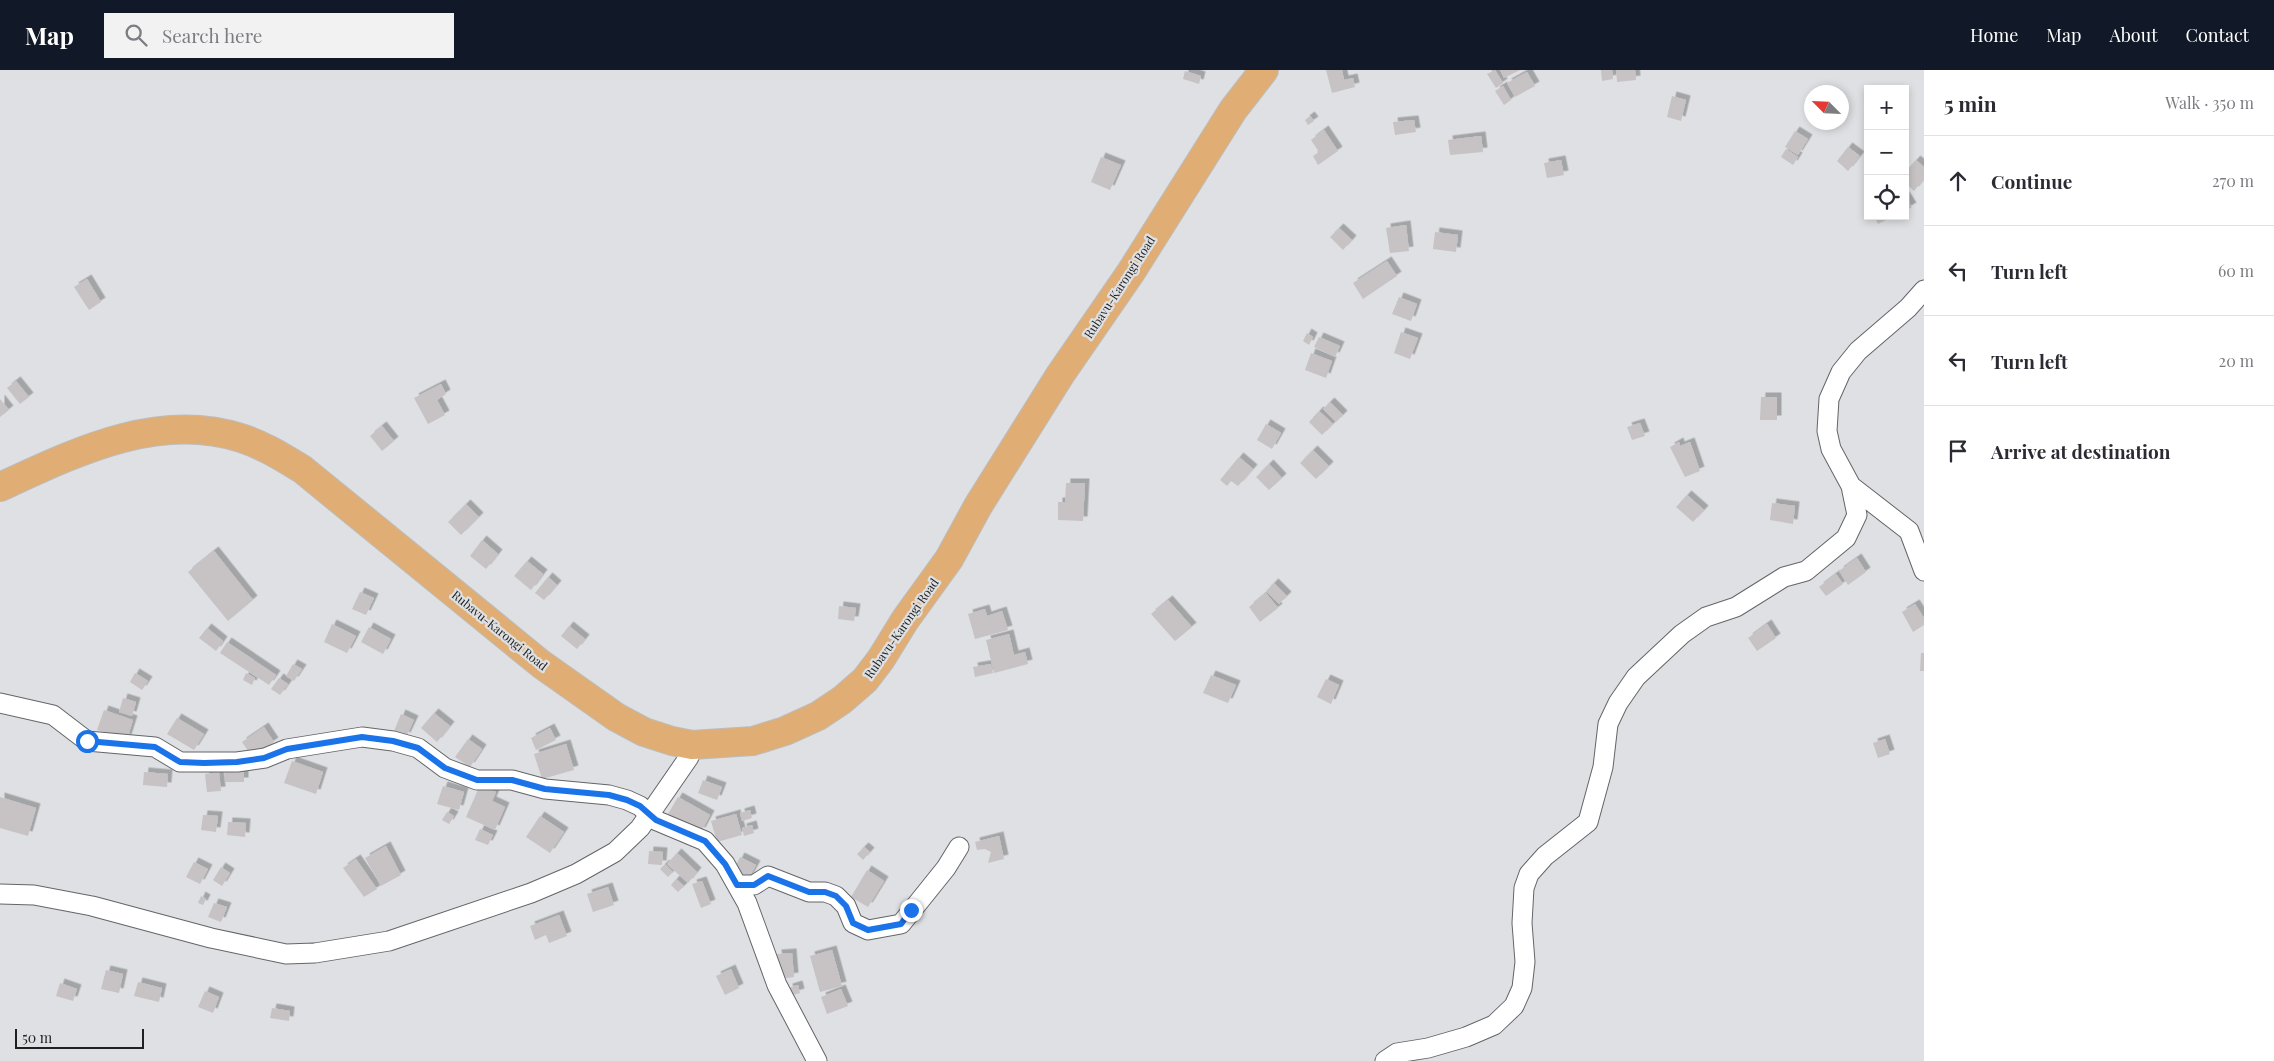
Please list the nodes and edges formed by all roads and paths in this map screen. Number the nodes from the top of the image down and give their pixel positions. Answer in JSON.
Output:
{"nodes":[{"id":1,"x":1264,"y":70,"type":"edge"},
{"id":2,"x":1924,"y":290,"type":"edge"},
{"id":3,"x":1851,"y":486,"type":"junction"},
{"id":4,"x":0,"y":487,"type":"edge"},
{"id":5,"x":1924,"y":571,"type":"edge"},
{"id":6,"x":0,"y":703,"type":"edge"},
{"id":7,"x":692,"y":745,"type":"junction"},
{"id":8,"x":648,"y":815,"type":"junction"},
{"id":9,"x":959,"y":847,"type":"dead end"},
{"id":10,"x":737,"y":885,"type":"junction"},
{"id":11,"x":0,"y":894,"type":"edge"},
{"id":12,"x":817,"y":1061,"type":"edge"},
{"id":13,"x":1385,"y":1061,"type":"edge"}],
"edges":[{"from":1,"to":7,"type":"highway","name":"Rubavu-Karongi Road"},
{"from":2,"to":3,"type":"street"},
{"from":3,"to":5,"type":"street"},
{"from":3,"to":13,"type":"street"},
{"from":4,"to":7,"type":"highway","name":"Rubavu-Karongi Road"},
{"from":6,"to":8,"type":"street"},
{"from":7,"to":8,"type":"street"},
{"from":8,"to":10,"type":"street"},
{"from":8,"to":11,"type":"street"},
{"from":9,"to":10,"type":"street"},
{"from":10,"to":12,"type":"street"}]}
